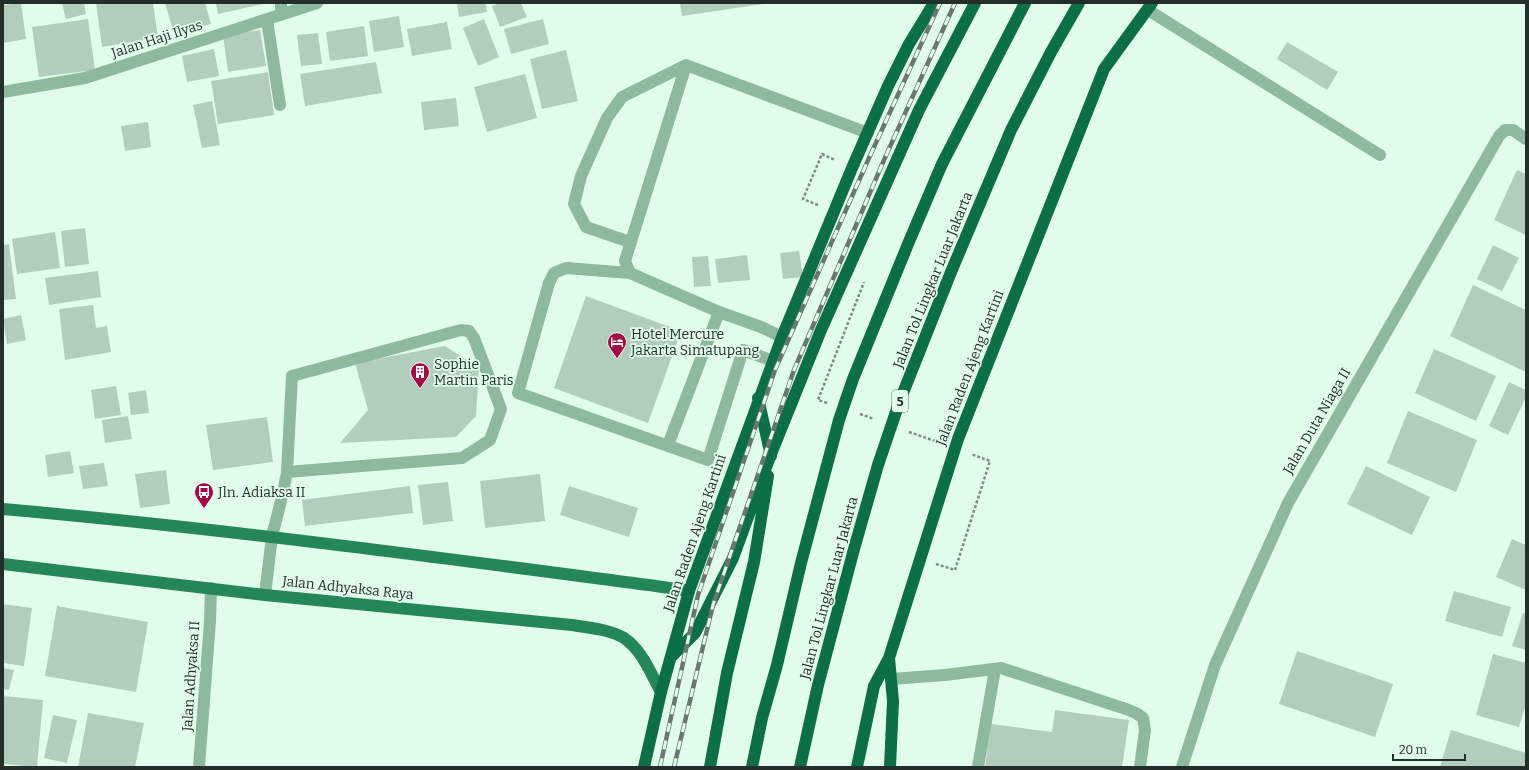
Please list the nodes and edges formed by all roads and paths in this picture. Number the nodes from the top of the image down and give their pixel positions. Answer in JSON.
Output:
{"nodes":[{"id":1,"x":317,"y":3,"type":"edge"},
{"id":2,"x":934,"y":3,"type":"edge"},
{"id":3,"x":975,"y":3,"type":"edge"},
{"id":4,"x":1025,"y":3,"type":"edge"},
{"id":5,"x":1079,"y":3,"type":"edge"},
{"id":6,"x":1150,"y":6,"type":"edge"},
{"id":7,"x":281,"y":9,"type":"edge"},
{"id":8,"x":267,"y":20,"type":"junction"},
{"id":9,"x":686,"y":65,"type":"junction"},
{"id":10,"x":3,"y":92,"type":"edge"},
{"id":11,"x":280,"y":105,"type":"dead end"},
{"id":12,"x":868,"y":133,"type":"junction"},
{"id":13,"x":1526,"y":139,"type":"edge"},
{"id":14,"x":822,"y":154,"type":"dead end"},
{"id":15,"x":1380,"y":155,"type":"dead end"},
{"id":16,"x":803,"y":199,"type":"dead end"},
{"id":17,"x":630,"y":242,"type":"junction"},
{"id":18,"x":630,"y":273,"type":"junction"},
{"id":19,"x":719,"y":312,"type":"junction"},
{"id":20,"x":782,"y":337,"type":"junction"},
{"id":21,"x":773,"y":361,"type":"junction"},
{"id":22,"x":831,"y":367,"type":"dead end"},
{"id":23,"x":758,"y":398,"type":"junction"},
{"id":24,"x":818,"y":400,"type":"dead end"},
{"id":25,"x":668,"y":445,"type":"junction"},
{"id":26,"x":771,"y":454,"type":"junction"},
{"id":27,"x":990,"y":461,"type":"dead end"},
{"id":28,"x":287,"y":472,"type":"junction"},
{"id":29,"x":3,"y":509,"type":"edge"},
{"id":30,"x":272,"y":536,"type":"junction"},
{"id":31,"x":3,"y":564,"type":"edge"},
{"id":32,"x":955,"y":570,"type":"dead end"},
{"id":33,"x":211,"y":588,"type":"junction"},
{"id":34,"x":689,"y":591,"type":"junction"},
{"id":35,"x":265,"y":595,"type":"junction"},
{"id":36,"x":671,"y":656,"type":"junction"},
{"id":37,"x":890,"y":658,"type":"junction"},
{"id":38,"x":995,"y":669,"type":"junction"},
{"id":39,"x":891,"y":679,"type":"junction"},
{"id":40,"x":661,"y":692,"type":"junction"},
{"id":41,"x":199,"y":767,"type":"edge"},
{"id":42,"x":644,"y":767,"type":"edge"},
{"id":43,"x":710,"y":767,"type":"edge"},
{"id":44,"x":752,"y":767,"type":"edge"},
{"id":45,"x":800,"y":767,"type":"edge"},
{"id":46,"x":856,"y":767,"type":"edge"},
{"id":47,"x":890,"y":767,"type":"edge"},
{"id":48,"x":978,"y":767,"type":"edge"},
{"id":49,"x":1140,"y":767,"type":"edge"},
{"id":50,"x":1182,"y":767,"type":"edge"}],
"edges":[{"from":1,"to":7,"type":"street","name":"Jalan Haji Ilyas"},
{"from":2,"to":12,"type":"highway","name":"Jalan Raden Ajeng Kartini"},
{"from":3,"to":26,"type":"highway"},
{"from":4,"to":44,"type":"highway"},
{"from":5,"to":45,"type":"highway","name":"Jalan Tol Lingkar Luar Jakarta","number":"5"},
{"from":6,"to":15,"type":"street"},
{"from":6,"to":37,"type":"highway","name":"Jalan Raden Ajeng Kartini"},
{"from":7,"to":8,"type":"street","name":"Jalan Haji Ilyas"},
{"from":8,"to":10,"type":"street","name":"Jalan Haji Ilyas"},
{"from":8,"to":11,"type":"street"},
{"from":9,"to":12,"type":"street"},
{"from":9,"to":17,"type":"street"},
{"from":9,"to":17,"type":"street"},
{"from":12,"to":20,"type":"highway","name":"Jalan Raden Ajeng Kartini"},
{"from":13,"to":50,"type":"street","name":"Jalan Duta Niaga II"},
{"from":14,"to":16,"type":"path"},
{"from":17,"to":18,"type":"street"},
{"from":18,"to":19,"type":"street"},
{"from":18,"to":25,"type":"street"},
{"from":19,"to":20,"type":"street"},
{"from":19,"to":25,"type":"street"},
{"from":20,"to":21,"type":"highway","name":"Jalan Raden Ajeng Kartini"},
{"from":21,"to":23,"type":"highway","name":"Jalan Raden Ajeng Kartini"},
{"from":21,"to":25,"type":"street"},
{"from":22,"to":24,"type":"path"},
{"from":23,"to":26,"type":"highway"},
{"from":23,"to":34,"type":"highway","name":"Jalan Raden Ajeng Kartini"},
{"from":26,"to":36,"type":"highway"},
{"from":26,"to":43,"type":"highway"},
{"from":27,"to":32,"type":"path"},
{"from":28,"to":28,"type":"street"},
{"from":28,"to":30,"type":"street"},
{"from":29,"to":30,"type":"main road"},
{"from":30,"to":34,"type":"main road"},
{"from":30,"to":35,"type":"street"},
{"from":31,"to":33,"type":"main road","name":"Jalan Adhyaksa Raya"},
{"from":33,"to":35,"type":"main road","name":"Jalan Adhyaksa Raya"},
{"from":33,"to":41,"type":"street","name":"Jalan Adhyaksa II"},
{"from":34,"to":36,"type":"highway","name":"Jalan Raden Ajeng Kartini"},
{"from":35,"to":40,"type":"main road","name":"Jalan Adhyaksa Raya"},
{"from":36,"to":40,"type":"highway","name":"Jalan Raden Ajeng Kartini"},
{"from":37,"to":39,"type":"highway","name":"Jalan Raden Ajeng Kartini"},
{"from":37,"to":46,"type":"highway"},
{"from":38,"to":39,"type":"street"},
{"from":38,"to":48,"type":"street"},
{"from":38,"to":49,"type":"street"},
{"from":39,"to":47,"type":"highway","name":"Jalan Raden Ajeng Kartini"},
{"from":40,"to":42,"type":"highway","name":"Jalan Raden Ajeng Kartini"}]}
